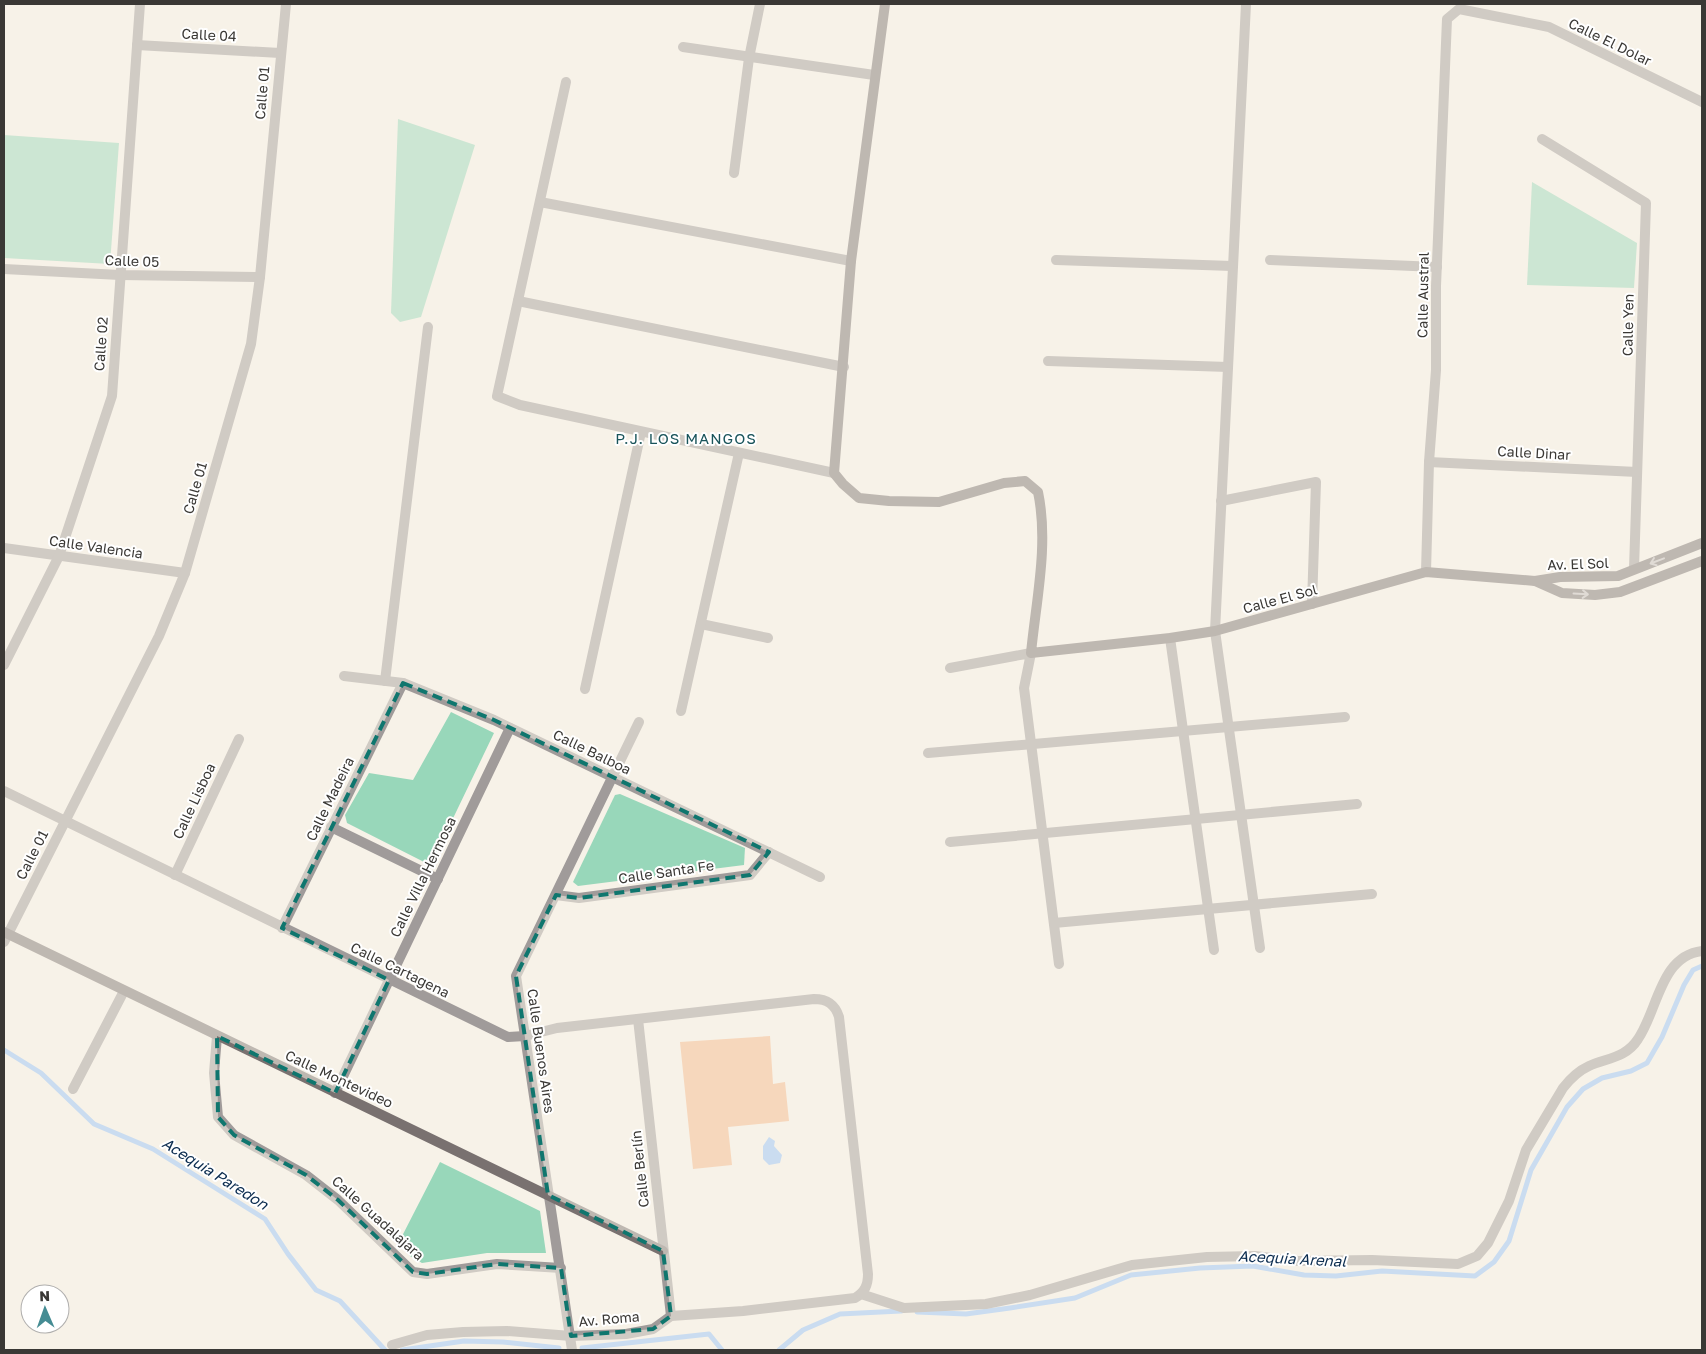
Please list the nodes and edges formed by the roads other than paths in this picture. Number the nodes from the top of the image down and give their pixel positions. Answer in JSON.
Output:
{"nodes":[{"id":1,"x":140,"y":4,"type":"edge"},
{"id":2,"x":286,"y":4,"type":"edge"},
{"id":3,"x":760,"y":4,"type":"edge"},
{"id":4,"x":885,"y":4,"type":"edge"},
{"id":5,"x":1246,"y":4,"type":"edge"},
{"id":6,"x":1447,"y":19,"type":"joint"},
{"id":7,"x":137,"y":45,"type":"junction"},
{"id":8,"x":683,"y":47,"type":"dead end"},
{"id":9,"x":280,"y":52,"type":"junction"},
{"id":10,"x":750,"y":58,"type":"junction"},
{"id":11,"x":874,"y":75,"type":"junction"},
{"id":12,"x":566,"y":82,"type":"dead end"},
{"id":13,"x":1702,"y":102,"type":"edge"},
{"id":14,"x":1542,"y":139,"type":"dead end"},
{"id":15,"x":734,"y":172,"type":"dead end"},
{"id":16,"x":540,"y":202,"type":"junction"},
{"id":17,"x":1056,"y":260,"type":"dead end"},
{"id":18,"x":1270,"y":260,"type":"dead end"},
{"id":19,"x":851,"y":261,"type":"junction"},
{"id":20,"x":1232,"y":266,"type":"junction"},
{"id":21,"x":1437,"y":267,"type":"junction"},
{"id":22,"x":4,"y":270,"type":"edge"},
{"id":23,"x":120,"y":275,"type":"junction"},
{"id":24,"x":260,"y":277,"type":"junction"},
{"id":25,"x":518,"y":301,"type":"junction"},
{"id":26,"x":428,"y":327,"type":"dead end"},
{"id":27,"x":1048,"y":361,"type":"dead end"},
{"id":28,"x":844,"y":367,"type":"junction"},
{"id":29,"x":1228,"y":367,"type":"junction"},
{"id":30,"x":642,"y":432,"type":"junction"},
{"id":31,"x":740,"y":453,"type":"junction"},
{"id":32,"x":1429,"y":462,"type":"junction"},
{"id":33,"x":1637,"y":472,"type":"junction"},
{"id":34,"x":834,"y":473,"type":"junction"},
{"id":35,"x":1221,"y":501,"type":"junction"},
{"id":36,"x":1702,"y":543,"type":"edge"},
{"id":37,"x":4,"y":548,"type":"edge"},
{"id":38,"x":59,"y":556,"type":"junction"},
{"id":39,"x":1702,"y":561,"type":"edge"},
{"id":40,"x":1634,"y":570,"type":"junction"},
{"id":41,"x":1426,"y":572,"type":"junction"},
{"id":42,"x":185,"y":573,"type":"junction"},
{"id":43,"x":1535,"y":581,"type":"junction"},
{"id":44,"x":1312,"y":604,"type":"junction"},
{"id":45,"x":701,"y":624,"type":"junction"},
{"id":46,"x":1215,"y":631,"type":"junction"},
{"id":47,"x":768,"y":638,"type":"dead end"},
{"id":48,"x":1170,"y":638,"type":"junction"},
{"id":49,"x":1031,"y":653,"type":"junction"},
{"id":50,"x":4,"y":665,"type":"edge"},
{"id":51,"x":950,"y":668,"type":"dead end"},
{"id":52,"x":344,"y":676,"type":"dead end"},
{"id":53,"x":385,"y":680,"type":"junction"},
{"id":54,"x":403,"y":682,"type":"junction"},
{"id":55,"x":585,"y":689,"type":"dead end"},
{"id":56,"x":681,"y":711,"type":"dead end"},
{"id":57,"x":1345,"y":717,"type":"dead end"},
{"id":58,"x":640,"y":722,"type":"dead end"},
{"id":59,"x":510,"y":728,"type":"junction"},
{"id":60,"x":1229,"y":728,"type":"junction"},
{"id":61,"x":1183,"y":732,"type":"junction"},
{"id":62,"x":239,"y":739,"type":"dead end"},
{"id":63,"x":1031,"y":745,"type":"junction"},
{"id":64,"x":928,"y":753,"type":"dead end"},
{"id":65,"x":613,"y":777,"type":"junction"},
{"id":66,"x":4,"y":791,"type":"edge"},
{"id":67,"x":1357,"y":804,"type":"dead end"},
{"id":68,"x":1242,"y":814,"type":"junction"},
{"id":69,"x":1195,"y":818,"type":"junction"},
{"id":70,"x":65,"y":820,"type":"junction"},
{"id":71,"x":331,"y":827,"type":"junction"},
{"id":72,"x":1042,"y":834,"type":"junction"},
{"id":73,"x":950,"y":842,"type":"dead end"},
{"id":74,"x":769,"y":852,"type":"junction"},
{"id":75,"x":175,"y":875,"type":"junction"},
{"id":76,"x":820,"y":877,"type":"dead end"},
{"id":77,"x":438,"y":879,"type":"junction"},
{"id":78,"x":1372,"y":894,"type":"dead end"},
{"id":79,"x":556,"y":895,"type":"junction"},
{"id":80,"x":1254,"y":905,"type":"junction"},
{"id":81,"x":1209,"y":910,"type":"junction"},
{"id":82,"x":1054,"y":923,"type":"junction"},
{"id":83,"x":282,"y":928,"type":"junction"},
{"id":84,"x":5,"y":936,"type":"edge"},
{"id":85,"x":1260,"y":948,"type":"dead end"},
{"id":86,"x":1214,"y":950,"type":"dead end"},
{"id":87,"x":1702,"y":950,"type":"edge"},
{"id":88,"x":1059,"y":964,"type":"dead end"},
{"id":89,"x":389,"y":980,"type":"junction"},
{"id":90,"x":124,"y":991,"type":"junction"},
{"id":91,"x":638,"y":1019,"type":"junction"},
{"id":92,"x":217,"y":1036,"type":"junction"},
{"id":93,"x":525,"y":1036,"type":"junction"},
{"id":94,"x":73,"y":1089,"type":"dead end"},
{"id":95,"x":335,"y":1093,"type":"junction"},
{"id":96,"x":548,"y":1195,"type":"junction"},
{"id":97,"x":664,"y":1251,"type":"junction"},
{"id":98,"x":561,"y":1268,"type":"junction"},
{"id":99,"x":858,"y":1296,"type":"junction"},
{"id":100,"x":671,"y":1316,"type":"junction"},
{"id":101,"x":571,"y":1336,"type":"junction"},
{"id":102,"x":392,"y":1345,"type":"dead end"},
{"id":103,"x":572,"y":1350,"type":"edge"}],
"edges":[{"from":1,"to":7,"type":"street","name":"Calle 02"},
{"from":2,"to":9,"type":"street","name":"Calle 01"},
{"from":3,"to":10,"type":"street"},
{"from":4,"to":11,"type":"street"},
{"from":5,"to":20,"type":"street"},
{"from":6,"to":13,"type":"street","name":"Calle El Dolar"},
{"from":6,"to":21,"type":"street","name":"Calle Austral"},
{"from":7,"to":9,"type":"street","name":"Calle 04"},
{"from":7,"to":23,"type":"street","name":"Calle 02"},
{"from":8,"to":10,"type":"street"},
{"from":9,"to":24,"type":"street","name":"Calle 01"},
{"from":10,"to":11,"type":"street"},
{"from":10,"to":15,"type":"street"},
{"from":11,"to":19,"type":"street"},
{"from":12,"to":16,"type":"street"},
{"from":14,"to":33,"type":"street","name":"Calle Yen"},
{"from":16,"to":19,"type":"street"},
{"from":16,"to":25,"type":"street"},
{"from":17,"to":20,"type":"street"},
{"from":18,"to":21,"type":"street"},
{"from":19,"to":28,"type":"street"},
{"from":20,"to":29,"type":"street"},
{"from":21,"to":32,"type":"street","name":"Calle Austral"},
{"from":22,"to":23,"type":"street","name":"Calle 05"},
{"from":23,"to":24,"type":"street","name":"Calle 05"},
{"from":23,"to":38,"type":"street","name":"Calle 02"},
{"from":24,"to":42,"type":"street","name":"Calle 01"},
{"from":25,"to":28,"type":"street"},
{"from":25,"to":30,"type":"street"},
{"from":26,"to":53,"type":"street"},
{"from":27,"to":29,"type":"street"},
{"from":28,"to":34,"type":"street"},
{"from":29,"to":35,"type":"street"},
{"from":30,"to":31,"type":"street"},
{"from":30,"to":55,"type":"street"},
{"from":31,"to":34,"type":"street"},
{"from":31,"to":45,"type":"street"},
{"from":32,"to":33,"type":"street","name":"Calle Dinar"},
{"from":32,"to":41,"type":"street","name":"Calle Austral"},
{"from":33,"to":40,"type":"street","name":"Calle Yen"},
{"from":34,"to":49,"type":"street"},
{"from":35,"to":44,"type":"street"},
{"from":35,"to":46,"type":"street"},
{"from":36,"to":40,"type":"street","name":"Av. El Sol","one_way":true},
{"from":37,"to":38,"type":"street","name":"Calle Valencia"},
{"from":38,"to":42,"type":"street","name":"Calle Valencia"},
{"from":38,"to":50,"type":"street","name":"Calle 02"},
{"from":43,"to":39,"type":"street","name":"Av. El Sol","one_way":true},
{"from":40,"to":43,"type":"street","name":"Av. El Sol"},
{"from":41,"to":43,"type":"street","name":"Calle El Sol"},
{"from":41,"to":44,"type":"street","name":"Calle El Sol"},
{"from":42,"to":70,"type":"street","name":"Calle 01"},
{"from":44,"to":46,"type":"street","name":"Calle El Sol"},
{"from":45,"to":47,"type":"street"},
{"from":45,"to":56,"type":"street"},
{"from":46,"to":48,"type":"street","name":"Calle El Sol"},
{"from":46,"to":60,"type":"street"},
{"from":48,"to":49,"type":"street","name":"Calle El Sol"},
{"from":48,"to":61,"type":"street"},
{"from":49,"to":51,"type":"street"},
{"from":49,"to":63,"type":"street"},
{"from":52,"to":53,"type":"street","name":"Calle Balboa"},
{"from":53,"to":54,"type":"street","name":"Calle Balboa"},
{"from":54,"to":59,"type":"street","name":"Calle Balboa"},
{"from":54,"to":71,"type":"street","name":"Calle Madeira"},
{"from":57,"to":60,"type":"street"},
{"from":58,"to":65,"type":"street","name":"Calle Buenos Aires"},
{"from":59,"to":65,"type":"street","name":"Calle Balboa"},
{"from":59,"to":77,"type":"street","name":"Calle Villa Hermosa"},
{"from":60,"to":61,"type":"street"},
{"from":60,"to":68,"type":"street"},
{"from":61,"to":63,"type":"street"},
{"from":61,"to":69,"type":"street"},
{"from":62,"to":75,"type":"street","name":"Calle Lisboa"},
{"from":63,"to":64,"type":"street"},
{"from":63,"to":72,"type":"street"},
{"from":65,"to":74,"type":"street","name":"Calle Balboa"},
{"from":65,"to":79,"type":"street","name":"Calle Buenos Aires"},
{"from":66,"to":70,"type":"street","name":"Calle Cartagena"},
{"from":67,"to":68,"type":"street"},
{"from":68,"to":69,"type":"street"},
{"from":68,"to":80,"type":"street"},
{"from":69,"to":72,"type":"street"},
{"from":69,"to":81,"type":"street"},
{"from":70,"to":75,"type":"street","name":"Calle Cartagena"},
{"from":70,"to":84,"type":"street","name":"Calle 01"},
{"from":71,"to":77,"type":"street"},
{"from":71,"to":83,"type":"street","name":"Calle Madeira"},
{"from":72,"to":73,"type":"street"},
{"from":72,"to":82,"type":"street"},
{"from":74,"to":76,"type":"street","name":"Calle Balboa"},
{"from":74,"to":79,"type":"street","name":"Calle Santa Fe"},
{"from":75,"to":83,"type":"street","name":"Calle Cartagena"},
{"from":77,"to":89,"type":"street","name":"Calle Villa Hermosa"},
{"from":78,"to":80,"type":"street"},
{"from":79,"to":93,"type":"street","name":"Calle Buenos Aires"},
{"from":80,"to":81,"type":"street"},
{"from":80,"to":85,"type":"street"},
{"from":81,"to":82,"type":"street"},
{"from":81,"to":86,"type":"street"},
{"from":82,"to":88,"type":"street"},
{"from":83,"to":89,"type":"street","name":"Calle Cartagena"},
{"from":84,"to":90,"type":"street","name":"Calle Montevideo"},
{"from":87,"to":99,"type":"street"},
{"from":89,"to":93,"type":"street","name":"Calle Cartagena"},
{"from":89,"to":95,"type":"street","name":"Calle Villa Hermosa"},
{"from":90,"to":92,"type":"street","name":"Calle Montevideo"},
{"from":90,"to":94,"type":"street"},
{"from":91,"to":93,"type":"street","name":"Calle Cartagena"},
{"from":91,"to":97,"type":"street","name":"Calle Berlín"},
{"from":91,"to":99,"type":"street","name":"Calle Cartagena"},
{"from":92,"to":95,"type":"street","name":"Calle Montevideo"},
{"from":92,"to":98,"type":"street","name":"Calle Guadalajara"},
{"from":93,"to":96,"type":"street","name":"Calle Buenos Aires"},
{"from":95,"to":96,"type":"street","name":"Calle Montevideo"},
{"from":96,"to":97,"type":"street","name":"Calle Montevideo"},
{"from":96,"to":98,"type":"street","name":"Calle Buenos Aires"},
{"from":97,"to":100,"type":"street","name":"Calle Berlín"},
{"from":98,"to":101,"type":"street","name":"Calle Buenos Aires"},
{"from":99,"to":100,"type":"street","name":"Av. Roma"},
{"from":100,"to":101,"type":"street","name":"Av. Roma"},
{"from":101,"to":102,"type":"street","name":"Av. Roma"},
{"from":101,"to":103,"type":"street","name":"Calle Buenos Aires"}]}
